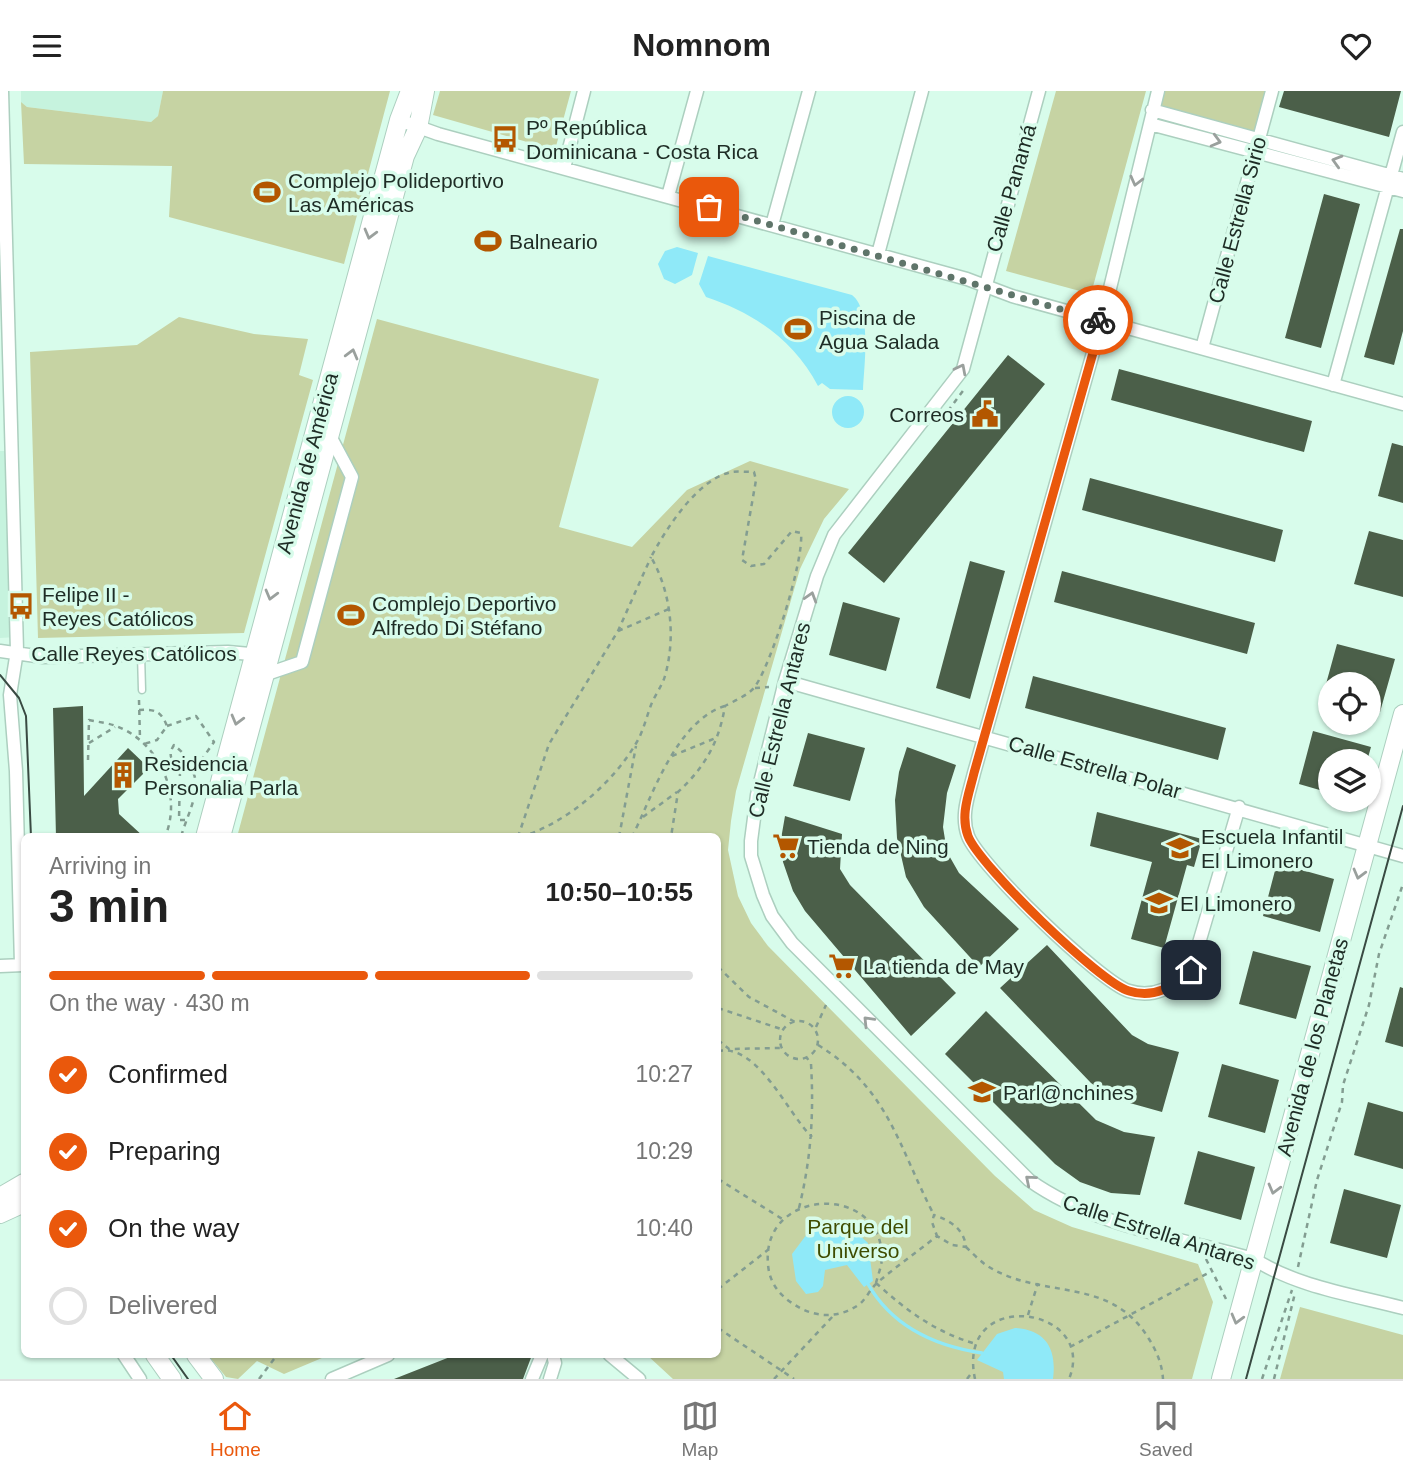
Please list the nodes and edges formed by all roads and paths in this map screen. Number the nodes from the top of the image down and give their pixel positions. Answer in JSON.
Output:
{"nodes":[{"id":1,"x":2,"y":91,"type":"edge"},
{"id":2,"x":410,"y":91,"type":"edge"},
{"id":3,"x":425,"y":91,"type":"edge"},
{"id":4,"x":584,"y":91,"type":"edge"},
{"id":5,"x":697,"y":91,"type":"edge"},
{"id":6,"x":810,"y":91,"type":"edge"},
{"id":7,"x":922,"y":91,"type":"edge"},
{"id":8,"x":1039,"y":91,"type":"edge"},
{"id":9,"x":1158,"y":91,"type":"edge"},
{"id":10,"x":1272,"y":91,"type":"edge"},
{"id":11,"x":1153,"y":110,"type":"junction"},
{"id":12,"x":399,"y":120,"type":"junction"},
{"id":13,"x":2,"y":123,"type":"edge"},
{"id":14,"x":1150,"y":124,"type":"junction"},
{"id":15,"x":418,"y":128,"type":"junction"},
{"id":16,"x":1403,"y":132,"type":"edge"},
{"id":17,"x":1257,"y":145,"type":"junction"},
{"id":18,"x":564,"y":168,"type":"junction"},
{"id":19,"x":1394,"y":181,"type":"edge"},
{"id":20,"x":1403,"y":191,"type":"edge"},
{"id":21,"x":668,"y":196,"type":"junction"},
{"id":22,"x":772,"y":225,"type":"junction"},
{"id":23,"x":878,"y":254,"type":"junction"},
{"id":24,"x":984,"y":286,"type":"junction"},
{"id":25,"x":1102,"y":321,"type":"junction"},
{"id":26,"x":1202,"y":348,"type":"junction"},
{"id":27,"x":968,"y":384,"type":"dead end"},
{"id":28,"x":1333,"y":385,"type":"junction"},
{"id":29,"x":6,"y":392,"type":"edge"},
{"id":30,"x":1403,"y":404,"type":"edge"},
{"id":31,"x":941,"y":420,"type":"dead end"},
{"id":32,"x":330,"y":436,"type":"junction"},
{"id":33,"x":651,"y":557,"type":"junction"},
{"id":34,"x":669,"y":609,"type":"junction"},
{"id":35,"x":618,"y":631,"type":"junction"},
{"id":36,"x":0,"y":651,"type":"edge"},
{"id":37,"x":17,"y":651,"type":"junction"},
{"id":38,"x":141,"y":654,"type":"junction"},
{"id":39,"x":262,"y":655,"type":"junction"},
{"id":40,"x":264,"y":675,"type":"junction"},
{"id":41,"x":785,"y":681,"type":"junction"},
{"id":42,"x":769,"y":687,"type":"dead end"},
{"id":43,"x":755,"y":688,"type":"junction"},
{"id":44,"x":140,"y":690,"type":"joint"},
{"id":45,"x":725,"y":706,"type":"junction"},
{"id":46,"x":139,"y":710,"type":"junction"},
{"id":47,"x":1403,"y":714,"type":"edge"},
{"id":48,"x":116,"y":726,"type":"junction"},
{"id":49,"x":167,"y":726,"type":"junction"},
{"id":50,"x":984,"y":736,"type":"junction"},
{"id":51,"x":718,"y":737,"type":"junction"},
{"id":52,"x":140,"y":741,"type":"junction"},
{"id":53,"x":89,"y":743,"type":"junction"},
{"id":54,"x":637,"y":743,"type":"junction"},
{"id":55,"x":144,"y":744,"type":"junction"},
{"id":56,"x":671,"y":756,"type":"junction"},
{"id":57,"x":88,"y":760,"type":"dead end"},
{"id":58,"x":193,"y":772,"type":"junction"},
{"id":59,"x":678,"y":792,"type":"junction"},
{"id":60,"x":1239,"y":807,"type":"junction"},
{"id":61,"x":170,"y":820,"type":"junction"},
{"id":62,"x":179,"y":820,"type":"junction"},
{"id":63,"x":185,"y":820,"type":"junction"},
{"id":64,"x":641,"y":820,"type":"junction"},
{"id":65,"x":166,"y":833,"type":"edge"},
{"id":66,"x":182,"y":833,"type":"edge"},
{"id":67,"x":206,"y":833,"type":"edge"},
{"id":68,"x":222,"y":833,"type":"edge"},
{"id":69,"x":520,"y":833,"type":"edge"},
{"id":70,"x":530,"y":833,"type":"edge"},
{"id":71,"x":619,"y":833,"type":"edge"},
{"id":72,"x":634,"y":833,"type":"edge"},
{"id":73,"x":672,"y":833,"type":"edge"},
{"id":74,"x":1366,"y":845,"type":"junction"},
{"id":75,"x":1403,"y":856,"type":"edge"},
{"id":76,"x":1403,"y":884,"type":"edge"},
{"id":77,"x":21,"y":910,"type":"edge"},
{"id":78,"x":21,"y":965,"type":"edge"},
{"id":79,"x":0,"y":966,"type":"edge"},
{"id":80,"x":721,"y":970,"type":"edge"},
{"id":81,"x":825,"y":1005,"type":"dead end"},
{"id":82,"x":721,"y":1009,"type":"edge"},
{"id":83,"x":795,"y":1021,"type":"junction"},
{"id":84,"x":815,"y":1028,"type":"junction"},
{"id":85,"x":784,"y":1030,"type":"junction"},
{"id":86,"x":721,"y":1042,"type":"edge"},
{"id":87,"x":818,"y":1045,"type":"junction"},
{"id":88,"x":781,"y":1048,"type":"junction"},
{"id":89,"x":729,"y":1049,"type":"junction"},
{"id":90,"x":721,"y":1050,"type":"edge"},
{"id":91,"x":807,"y":1058,"type":"junction"},
{"id":92,"x":812,"y":1137,"type":"junction"},
{"id":93,"x":721,"y":1181,"type":"edge"},
{"id":94,"x":21,"y":1185,"type":"edge"},
{"id":95,"x":0,"y":1197,"type":"edge"},
{"id":96,"x":21,"y":1204,"type":"edge"},
{"id":97,"x":799,"y":1208,"type":"junction"},
{"id":98,"x":0,"y":1214,"type":"edge"},
{"id":99,"x":934,"y":1215,"type":"junction"},
{"id":100,"x":784,"y":1220,"type":"junction"},
{"id":101,"x":937,"y":1236,"type":"junction"},
{"id":102,"x":966,"y":1247,"type":"junction"},
{"id":103,"x":769,"y":1249,"type":"junction"},
{"id":104,"x":1206,"y":1259,"type":"dead end"},
{"id":105,"x":1255,"y":1259,"type":"junction"},
{"id":106,"x":1212,"y":1271,"type":"junction"},
{"id":107,"x":1296,"y":1279,"type":"junction"},
{"id":108,"x":876,"y":1283,"type":"junction"},
{"id":109,"x":1038,"y":1283,"type":"junction"},
{"id":110,"x":721,"y":1287,"type":"edge"},
{"id":111,"x":1295,"y":1293,"type":"dead end"},
{"id":112,"x":1225,"y":1299,"type":"dead end"},
{"id":113,"x":1403,"y":1308,"type":"edge"},
{"id":114,"x":836,"y":1314,"type":"junction"},
{"id":115,"x":1028,"y":1315,"type":"junction"},
{"id":116,"x":1132,"y":1315,"type":"junction"},
{"id":117,"x":721,"y":1330,"type":"edge"},
{"id":118,"x":976,"y":1344,"type":"junction"},
{"id":119,"x":1070,"y":1347,"type":"junction"},
{"id":120,"x":126,"y":1358,"type":"edge"},
{"id":121,"x":157,"y":1358,"type":"edge"},
{"id":122,"x":198,"y":1358,"type":"edge"},
{"id":123,"x":275,"y":1358,"type":"edge"},
{"id":124,"x":381,"y":1358,"type":"edge"},
{"id":125,"x":541,"y":1358,"type":"edge"},
{"id":126,"x":553,"y":1358,"type":"edge"},
{"id":127,"x":614,"y":1358,"type":"edge"},
{"id":128,"x":781,"y":1371,"type":"junction"},
{"id":129,"x":973,"y":1371,"type":"junction"},
{"id":130,"x":140,"y":1379,"type":"edge"},
{"id":131,"x":172,"y":1379,"type":"edge"},
{"id":132,"x":214,"y":1379,"type":"edge"},
{"id":133,"x":259,"y":1379,"type":"edge"},
{"id":134,"x":332,"y":1379,"type":"edge"},
{"id":135,"x":532,"y":1379,"type":"edge"},
{"id":136,"x":550,"y":1379,"type":"edge"},
{"id":137,"x":639,"y":1379,"type":"edge"},
{"id":138,"x":774,"y":1379,"type":"edge"},
{"id":139,"x":794,"y":1379,"type":"edge"},
{"id":140,"x":967,"y":1379,"type":"edge"},
{"id":141,"x":975,"y":1379,"type":"edge"},
{"id":142,"x":1069,"y":1379,"type":"edge"},
{"id":143,"x":1163,"y":1379,"type":"edge"},
{"id":144,"x":1221,"y":1379,"type":"edge"},
{"id":145,"x":1262,"y":1379,"type":"edge"},
{"id":146,"x":1275,"y":1379,"type":"edge"}],
"edges":[{"from":1,"to":13,"type":"street"},
{"from":2,"to":12,"type":"main road","name":"Avenida de América"},
{"from":3,"to":15,"type":"main road","name":"Avenida de América"},
{"from":4,"to":18,"type":"street"},
{"from":5,"to":21,"type":"street"},
{"from":6,"to":22,"type":"street"},
{"from":7,"to":23,"type":"street"},
{"from":8,"to":24,"type":"street","name":"Calle Panamá"},
{"from":9,"to":11,"type":"street"},
{"from":10,"to":17,"type":"street","name":"Calle Estrella Sirio"},
{"from":11,"to":14,"type":"street"},
{"from":11,"to":17,"type":"street"},
{"from":12,"to":15,"type":"street"},
{"from":12,"to":39,"type":"main road","name":"Avenida de América","one_way":true},
{"from":13,"to":29,"type":"street"},
{"from":14,"to":17,"type":"street","one_way":true},
{"from":14,"to":25,"type":"street","one_way":true},
{"from":15,"to":18,"type":"street"},
{"from":32,"to":15,"type":"main road","name":"Avenida de América","one_way":true},
{"from":16,"to":19,"type":"street"},
{"from":17,"to":19,"type":"street"},
{"from":17,"to":26,"type":"street","name":"Calle Estrella Sirio"},
{"from":18,"to":21,"type":"street"},
{"from":19,"to":20,"type":"street"},
{"from":19,"to":28,"type":"street"},
{"from":21,"to":22,"type":"street"},
{"from":22,"to":23,"type":"street"},
{"from":23,"to":24,"type":"street"},
{"from":24,"to":25,"type":"street"},
{"from":41,"to":24,"type":"street","name":"Calle Estrella Antares","one_way":true},
{"from":25,"to":26,"type":"street"},
{"from":25,"to":50,"type":"street"},
{"from":26,"to":28,"type":"street"},
{"from":27,"to":31,"type":"path"},
{"from":28,"to":30,"type":"street"},
{"from":29,"to":37,"type":"street"},
{"from":32,"to":39,"type":"main road","name":"Avenida de América"},
{"from":32,"to":40,"type":"street","name":"Avenida de América"},
{"from":33,"to":34,"type":"path"},
{"from":33,"to":35,"type":"path"},
{"from":33,"to":43,"type":"path"},
{"from":34,"to":35,"type":"path"},
{"from":34,"to":54,"type":"path"},
{"from":35,"to":69,"type":"path"},
{"from":36,"to":37,"type":"street","name":"Calle Reyes Católicos"},
{"from":37,"to":38,"type":"street","name":"Calle Reyes Católicos"},
{"from":37,"to":77,"type":"street"},
{"from":38,"to":39,"type":"street","name":"Calle Reyes Católicos"},
{"from":38,"to":44,"type":"lane"},
{"from":39,"to":40,"type":"main road","name":"Avenida de América"},
{"from":39,"to":67,"type":"main road","name":"Avenida de América","one_way":true},
{"from":40,"to":68,"type":"main road","name":"Avenida de América"},
{"from":41,"to":50,"type":"street","name":"Calle Estrella Polar"},
{"from":105,"to":41,"type":"street","name":"Calle Estrella Antares","one_way":true},
{"from":42,"to":43,"type":"path"},
{"from":43,"to":45,"type":"path"},
{"from":44,"to":46,"type":"path"},
{"from":45,"to":51,"type":"path"},
{"from":45,"to":56,"type":"path"},
{"from":46,"to":49,"type":"path"},
{"from":46,"to":52,"type":"path"},
{"from":47,"to":74,"type":"main road","name":"Avenida de los Planetas"},
{"from":48,"to":52,"type":"path"},
{"from":48,"to":53,"type":"path"},
{"from":48,"to":53,"type":"path"},
{"from":49,"to":55,"type":"path"},
{"from":49,"to":58,"type":"path"},
{"from":50,"to":60,"type":"street","name":"Calle Estrella Polar"},
{"from":50,"to":60,"type":"street"},
{"from":51,"to":56,"type":"path"},
{"from":51,"to":59,"type":"path"},
{"from":52,"to":55,"type":"path"},
{"from":53,"to":57,"type":"path"},
{"from":54,"to":70,"type":"path"},
{"from":54,"to":71,"type":"path"},
{"from":55,"to":61,"type":"path"},
{"from":56,"to":64,"type":"path"},
{"from":58,"to":62,"type":"path"},
{"from":58,"to":63,"type":"path"},
{"from":59,"to":64,"type":"path"},
{"from":59,"to":73,"type":"path"},
{"from":60,"to":74,"type":"street","name":"Calle Estrella Polar"},
{"from":61,"to":62,"type":"path"},
{"from":61,"to":65,"type":"path"},
{"from":62,"to":63,"type":"path"},
{"from":63,"to":66,"type":"path"},
{"from":64,"to":72,"type":"path"},
{"from":74,"to":75,"type":"street","name":"Calle Estrella Polar"},
{"from":74,"to":105,"type":"main road","name":"Avenida de los Planetas","one_way":true},
{"from":76,"to":107,"type":"path"},
{"from":78,"to":79,"type":"street"},
{"from":80,"to":83,"type":"path"},
{"from":81,"to":84,"type":"path"},
{"from":82,"to":85,"type":"path"},
{"from":83,"to":84,"type":"path"},
{"from":83,"to":85,"type":"path"},
{"from":84,"to":87,"type":"path"},
{"from":85,"to":88,"type":"path"},
{"from":86,"to":89,"type":"path"},
{"from":87,"to":91,"type":"path"},
{"from":87,"to":99,"type":"path"},
{"from":88,"to":89,"type":"path"},
{"from":88,"to":91,"type":"path"},
{"from":89,"to":90,"type":"path"},
{"from":89,"to":92,"type":"path"},
{"from":91,"to":92,"type":"path"},
{"from":92,"to":97,"type":"path"},
{"from":93,"to":100,"type":"path"},
{"from":94,"to":95,"type":"main road"},
{"from":96,"to":98,"type":"main road"},
{"from":97,"to":100,"type":"path"},
{"from":97,"to":108,"type":"path"},
{"from":99,"to":101,"type":"path"},
{"from":99,"to":102,"type":"path"},
{"from":100,"to":103,"type":"path"},
{"from":101,"to":102,"type":"path"},
{"from":101,"to":108,"type":"path"},
{"from":102,"to":109,"type":"path"},
{"from":103,"to":110,"type":"path"},
{"from":103,"to":114,"type":"path"},
{"from":104,"to":106,"type":"path"},
{"from":105,"to":107,"type":"street","name":"Calle Estrella Antares"},
{"from":105,"to":144,"type":"main road","name":"Avenida de los Planetas","one_way":true},
{"from":106,"to":112,"type":"path"},
{"from":106,"to":116,"type":"path"},
{"from":107,"to":113,"type":"street","name":"Calle Estrella Antares"},
{"from":107,"to":145,"type":"path"},
{"from":108,"to":114,"type":"path"},
{"from":108,"to":118,"type":"path"},
{"from":109,"to":115,"type":"path"},
{"from":109,"to":116,"type":"path"},
{"from":111,"to":146,"type":"path"},
{"from":114,"to":128,"type":"path"},
{"from":115,"to":118,"type":"path"},
{"from":115,"to":119,"type":"path"},
{"from":116,"to":119,"type":"path"},
{"from":116,"to":143,"type":"path"},
{"from":117,"to":128,"type":"path"},
{"from":118,"to":129,"type":"path"},
{"from":119,"to":142,"type":"path"},
{"from":120,"to":130,"type":"street"},
{"from":121,"to":131,"type":"main road"},
{"from":122,"to":132,"type":"main road"},
{"from":123,"to":133,"type":"path"},
{"from":124,"to":134,"type":"street"},
{"from":125,"to":135,"type":"street"},
{"from":126,"to":136,"type":"street"},
{"from":127,"to":137,"type":"street"},
{"from":128,"to":138,"type":"path"},
{"from":128,"to":139,"type":"path"},
{"from":129,"to":140,"type":"path"},
{"from":129,"to":141,"type":"path"}]}
